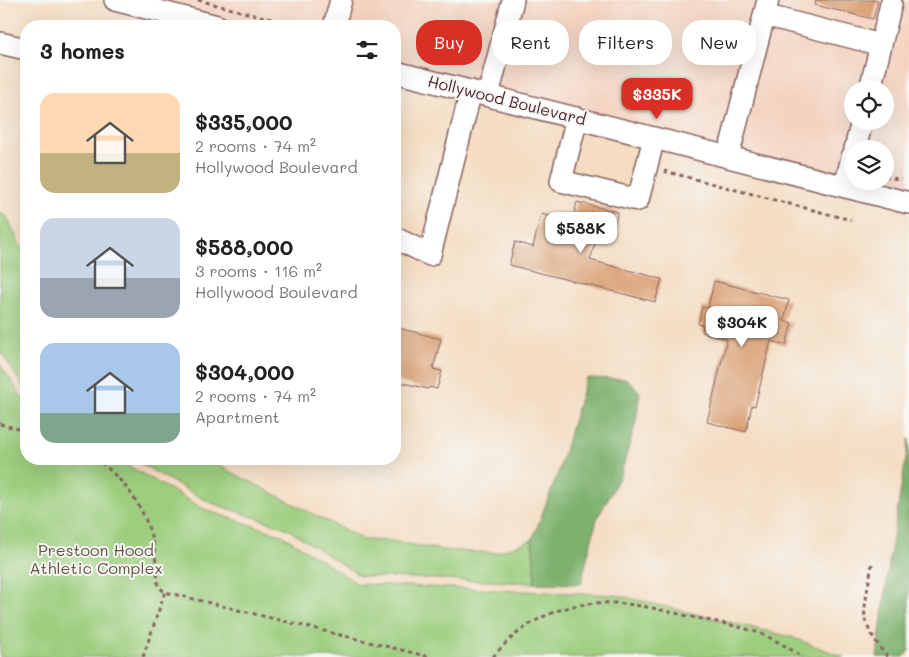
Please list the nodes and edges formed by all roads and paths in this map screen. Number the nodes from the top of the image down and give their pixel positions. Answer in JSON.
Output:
{"nodes":[{"id":1,"x":115,"y":0,"type":"edge"},
{"id":2,"x":198,"y":0,"type":"edge"},
{"id":3,"x":341,"y":0,"type":"edge"},
{"id":4,"x":513,"y":0,"type":"edge"},
{"id":5,"x":891,"y":4,"type":"dead end"},
{"id":6,"x":766,"y":8,"type":"edge"},
{"id":7,"x":186,"y":9,"type":"edge"},
{"id":8,"x":141,"y":17,"type":"edge"},
{"id":9,"x":206,"y":20,"type":"edge"},
{"id":10,"x":274,"y":20,"type":"edge"},
{"id":11,"x":336,"y":20,"type":"edge"},
{"id":12,"x":0,"y":43,"type":"edge"},
{"id":13,"x":881,"y":45,"type":"junction"},
{"id":14,"x":20,"y":48,"type":"edge"},
{"id":15,"x":401,"y":74,"type":"edge"},
{"id":16,"x":872,"y":80,"type":"edge"},
{"id":17,"x":479,"y":93,"type":"junction"},
{"id":18,"x":577,"y":118,"type":"junction"},
{"id":19,"x":654,"y":138,"type":"junction"},
{"id":20,"x":728,"y":157,"type":"junction"},
{"id":21,"x":647,"y":166,"type":"junction"},
{"id":22,"x":894,"y":178,"type":"edge"},
{"id":23,"x":909,"y":182,"type":"edge"},
{"id":24,"x":844,"y":187,"type":"edge"},
{"id":25,"x":857,"y":190,"type":"edge"},
{"id":26,"x":909,"y":203,"type":"edge"},
{"id":27,"x":851,"y":220,"type":"dead end"},
{"id":28,"x":401,"y":241,"type":"edge"},
{"id":29,"x":0,"y":424,"type":"edge"},
{"id":30,"x":20,"y":429,"type":"edge"},
{"id":31,"x":103,"y":465,"type":"edge"},
{"id":32,"x":872,"y":564,"type":"dead end"},
{"id":33,"x":165,"y":592,"type":"junction"},
{"id":34,"x":143,"y":657,"type":"edge"},
{"id":35,"x":430,"y":657,"type":"edge"},
{"id":36,"x":492,"y":657,"type":"edge"},
{"id":37,"x":802,"y":657,"type":"edge"},
{"id":38,"x":888,"y":657,"type":"edge"}],
"edges":[{"from":1,"to":8,"type":"street"},
{"from":2,"to":10,"type":"path"},
{"from":3,"to":11,"type":"street"},
{"from":4,"to":17,"type":"street"},
{"from":5,"to":13,"type":"street"},
{"from":6,"to":13,"type":"street"},
{"from":6,"to":20,"type":"street"},
{"from":7,"to":8,"type":"street"},
{"from":7,"to":9,"type":"street"},
{"from":12,"to":14,"type":"street"},
{"from":13,"to":16,"type":"street"},
{"from":15,"to":17,"type":"street","name":"Hollywood Boulevard"},
{"from":17,"to":18,"type":"street","name":"Hollywood Boulevard"},
{"from":17,"to":28,"type":"street"},
{"from":18,"to":19,"type":"street","name":"Hollywood Boulevard"},
{"from":18,"to":21,"type":"street"},
{"from":19,"to":20,"type":"street","name":"Hollywood Boulevard"},
{"from":19,"to":21,"type":"street"},
{"from":20,"to":24,"type":"street","name":"Hollywood Boulevard"},
{"from":21,"to":27,"type":"path"},
{"from":22,"to":23,"type":"path"},
{"from":25,"to":26,"type":"street","name":"Hollywood Boulevard"},
{"from":29,"to":30,"type":"path"},
{"from":31,"to":33,"type":"path"},
{"from":32,"to":38,"type":"path"},
{"from":33,"to":34,"type":"path"},
{"from":33,"to":35,"type":"path"},
{"from":36,"to":37,"type":"path"}]}
